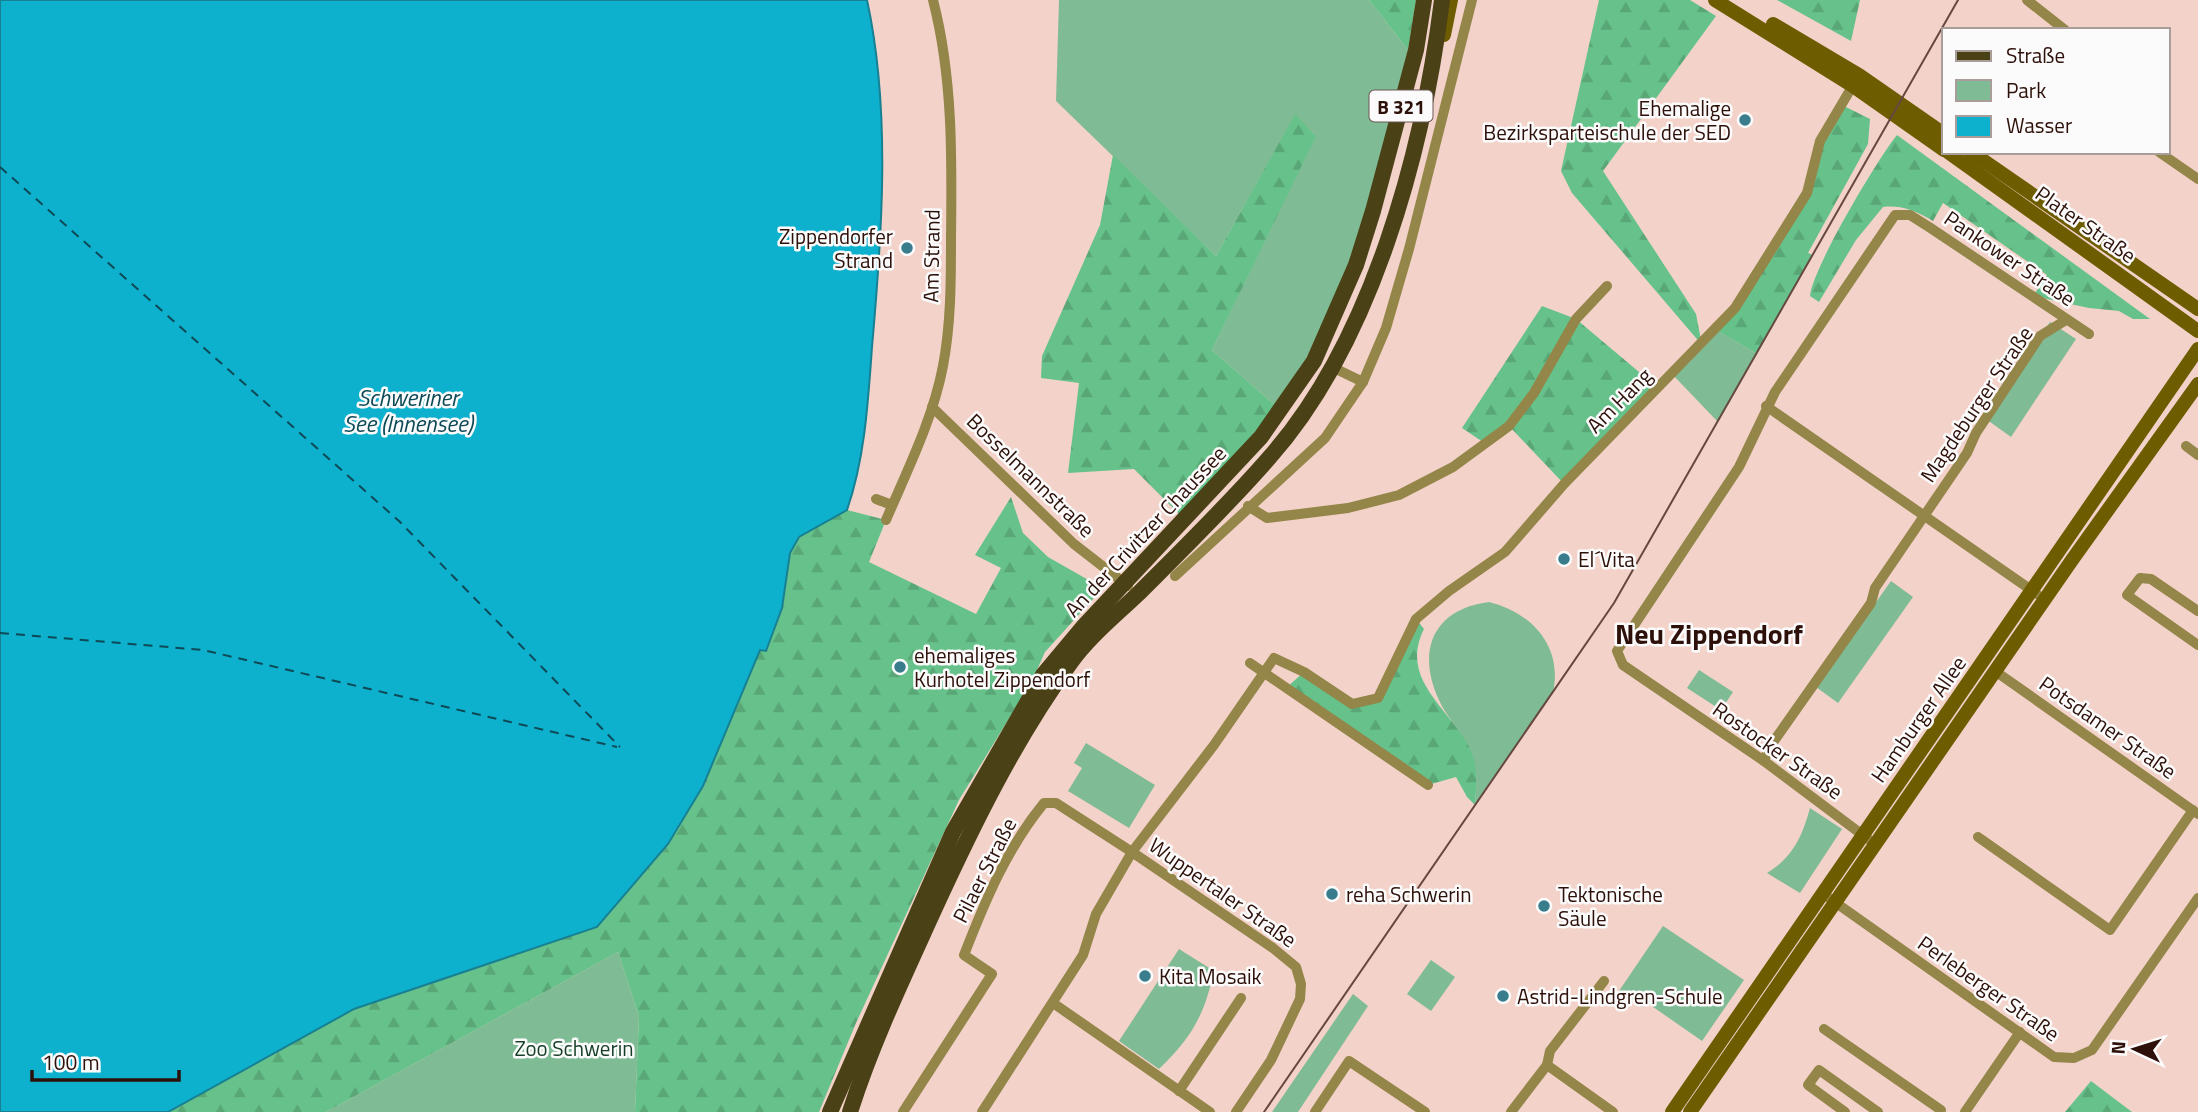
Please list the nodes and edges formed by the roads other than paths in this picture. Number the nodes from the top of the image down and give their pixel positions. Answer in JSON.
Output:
{"nodes":[{"id":1,"x":933,"y":0,"type":"edge"},
{"id":2,"x":1424,"y":0,"type":"edge"},
{"id":3,"x":1443,"y":0,"type":"edge"},
{"id":4,"x":1451,"y":0,"type":"edge"},
{"id":5,"x":1472,"y":0,"type":"edge"},
{"id":6,"x":1714,"y":0,"type":"edge"},
{"id":7,"x":1732,"y":0,"type":"edge"},
{"id":8,"x":2027,"y":0,"type":"edge"},
{"id":9,"x":2062,"y":28,"type":"edge"},
{"id":10,"x":1856,"y":80,"type":"junction"},
{"id":11,"x":1942,"y":133,"type":"edge"},
{"id":12,"x":1942,"y":148,"type":"edge"},
{"id":13,"x":1950,"y":154,"type":"edge"},
{"id":14,"x":1973,"y":154,"type":"edge"},
{"id":15,"x":2162,"y":154,"type":"edge"},
{"id":16,"x":1412,"y":155,"type":"junction"},
{"id":17,"x":2198,"y":179,"type":"edge"},
{"id":18,"x":1607,"y":286,"type":"dead end"},
{"id":19,"x":2198,"y":309,"type":"edge"},
{"id":20,"x":2066,"y":320,"type":"junction"},
{"id":21,"x":2198,"y":331,"type":"edge"},
{"id":22,"x":2089,"y":334,"type":"dead end"},
{"id":23,"x":2198,"y":348,"type":"edge"},
{"id":24,"x":1332,"y":367,"type":"junction"},
{"id":25,"x":1363,"y":382,"type":"junction"},
{"id":26,"x":2198,"y":384,"type":"edge"},
{"id":27,"x":1766,"y":406,"type":"junction"},
{"id":28,"x":932,"y":407,"type":"junction"},
{"id":29,"x":2186,"y":446,"type":"dead end"},
{"id":30,"x":2198,"y":455,"type":"edge"},
{"id":31,"x":876,"y":499,"type":"dead end"},
{"id":32,"x":892,"y":505,"type":"junction"},
{"id":33,"x":1248,"y":506,"type":"junction"},
{"id":34,"x":1923,"y":516,"type":"junction"},
{"id":35,"x":886,"y":520,"type":"dead end"},
{"id":36,"x":1175,"y":576,"type":"dead end"},
{"id":37,"x":1124,"y":584,"type":"junction"},
{"id":38,"x":2032,"y":591,"type":"junction"},
{"id":39,"x":1140,"y":592,"type":"junction"},
{"id":40,"x":2045,"y":600,"type":"junction"},
{"id":41,"x":2198,"y":611,"type":"edge"},
{"id":42,"x":2198,"y":645,"type":"edge"},
{"id":43,"x":1250,"y":663,"type":"dead end"},
{"id":44,"x":1995,"y":671,"type":"junction"},
{"id":45,"x":1261,"y":678,"type":"junction"},
{"id":46,"x":1764,"y":761,"type":"junction"},
{"id":47,"x":1428,"y":785,"type":"dead end"},
{"id":48,"x":2195,"y":812,"type":"edge"},
{"id":49,"x":1863,"y":835,"type":"junction"},
{"id":50,"x":1978,"y":838,"type":"dead end"},
{"id":51,"x":1876,"y":845,"type":"junction"},
{"id":52,"x":1132,"y":852,"type":"junction"},
{"id":53,"x":1822,"y":893,"type":"junction"},
{"id":54,"x":2198,"y":898,"type":"edge"},
{"id":55,"x":1836,"y":903,"type":"junction"},
{"id":56,"x":1604,"y":981,"type":"dead end"},
{"id":57,"x":1241,"y":998,"type":"dead end"},
{"id":58,"x":1053,"y":1003,"type":"junction"},
{"id":59,"x":1824,"y":1029,"type":"dead end"},
{"id":60,"x":2020,"y":1032,"type":"junction"},
{"id":61,"x":1546,"y":1065,"type":"junction"},
{"id":62,"x":1179,"y":1091,"type":"junction"},
{"id":63,"x":1941,"y":1110,"type":"edge"},
{"id":64,"x":830,"y":1112,"type":"edge"},
{"id":65,"x":850,"y":1112,"type":"edge"},
{"id":66,"x":903,"y":1112,"type":"edge"},
{"id":67,"x":982,"y":1112,"type":"edge"},
{"id":68,"x":1210,"y":1112,"type":"edge"},
{"id":69,"x":1236,"y":1112,"type":"edge"},
{"id":70,"x":1315,"y":1112,"type":"edge"},
{"id":71,"x":1426,"y":1112,"type":"edge"},
{"id":72,"x":1511,"y":1112,"type":"edge"},
{"id":73,"x":1613,"y":1112,"type":"edge"},
{"id":74,"x":1672,"y":1112,"type":"edge"},
{"id":75,"x":1690,"y":1112,"type":"edge"},
{"id":76,"x":1846,"y":1112,"type":"edge"},
{"id":77,"x":1878,"y":1112,"type":"edge"},
{"id":78,"x":1965,"y":1112,"type":"edge"}],
"edges":[{"from":1,"to":28,"type":"street","name":"Am Strand"},
{"from":2,"to":37,"type":"main road","name":"An der Crivitzer Chaussee","number":"B 321"},
{"from":3,"to":16,"type":"main road","name":"An der Crivitzer Chaussee","number":"B 321"},
{"from":4,"to":16,"type":"street","number":"B 321"},
{"from":5,"to":25,"type":"street"},
{"from":6,"to":10,"type":"street","name":"Plater Straße"},
{"from":7,"to":10,"type":"street","name":"Plater Straße"},
{"from":8,"to":9,"type":"street"},
{"from":10,"to":11,"type":"street","name":"Plater Straße"},
{"from":10,"to":12,"type":"street","name":"Plater Straße"},
{"from":10,"to":45,"type":"street","name":"Am Hang"},
{"from":13,"to":21,"type":"street","name":"Plater Straße"},
{"from":14,"to":19,"type":"street","name":"Plater Straße"},
{"from":15,"to":17,"type":"street"},
{"from":16,"to":24,"type":"main road","name":"An der Crivitzer Chaussee","number":"B 321"},
{"from":18,"to":33,"type":"street"},
{"from":20,"to":22,"type":"street","name":"Pankower Straße"},
{"from":20,"to":27,"type":"street","name":"Pankower Straße"},
{"from":20,"to":34,"type":"street","name":"Magdeburger Straße"},
{"from":23,"to":38,"type":"street","name":"Hamburger Allee"},
{"from":24,"to":25,"type":"street"},
{"from":24,"to":39,"type":"main road","name":"An der Crivitzer Chaussee","number":"B 321"},
{"from":25,"to":33,"type":"street"},
{"from":26,"to":40,"type":"street","name":"Hamburger Allee"},
{"from":27,"to":34,"type":"street","name":"Magdeburger Straße"},
{"from":27,"to":46,"type":"street","name":"Rostocker Straße"},
{"from":28,"to":32,"type":"street","name":"Am Strand"},
{"from":28,"to":37,"type":"street","name":"Bosselmannstraße"},
{"from":29,"to":30,"type":"street"},
{"from":31,"to":32,"type":"street"},
{"from":32,"to":35,"type":"street","name":"Am Strand"},
{"from":33,"to":36,"type":"street"},
{"from":34,"to":38,"type":"street","name":"Magdeburger Straße"},
{"from":34,"to":46,"type":"street","name":"Magdeburger Straße"},
{"from":37,"to":39,"type":"street","name":"Bosselmannstraße"},
{"from":37,"to":64,"type":"main road","name":"An der Crivitzer Chaussee","number":"B 321"},
{"from":38,"to":40,"type":"street","name":"Magdeburger Straße"},
{"from":38,"to":49,"type":"street","name":"Hamburger Allee"},
{"from":39,"to":65,"type":"main road","name":"An der Crivitzer Chaussee","number":"B 321"},
{"from":40,"to":44,"type":"street","name":"Hamburger Allee"},
{"from":41,"to":42,"type":"street"},
{"from":43,"to":45,"type":"street"},
{"from":44,"to":48,"type":"street","name":"Potsdamer Straße"},
{"from":44,"to":51,"type":"street","name":"Hamburger Allee"},
{"from":45,"to":47,"type":"street"},
{"from":45,"to":52,"type":"street","name":"Wuppertaler Straße"},
{"from":46,"to":49,"type":"street","name":"Rostocker Straße"},
{"from":48,"to":50,"type":"street"},
{"from":49,"to":51,"type":"street","name":"Rostocker Straße"},
{"from":49,"to":53,"type":"street","name":"Hamburger Allee"},
{"from":51,"to":55,"type":"street","name":"Hamburger Allee"},
{"from":52,"to":58,"type":"street"},
{"from":52,"to":66,"type":"street","name":"Pilaer Straße"},
{"from":52,"to":69,"type":"street","name":"Wuppertaler Straße"},
{"from":53,"to":55,"type":"street","name":"Perleberger Straße"},
{"from":53,"to":74,"type":"street","name":"Hamburger Allee"},
{"from":54,"to":60,"type":"street","name":"Perleberger Straße"},
{"from":55,"to":60,"type":"street","name":"Perleberger Straße"},
{"from":55,"to":75,"type":"street","name":"Hamburger Allee"},
{"from":56,"to":61,"type":"street"},
{"from":57,"to":62,"type":"street"},
{"from":58,"to":62,"type":"street"},
{"from":58,"to":67,"type":"street"},
{"from":59,"to":63,"type":"street"},
{"from":60,"to":78,"type":"street"},
{"from":61,"to":72,"type":"street"},
{"from":61,"to":73,"type":"street"},
{"from":62,"to":68,"type":"street"},
{"from":70,"to":71,"type":"street"},
{"from":76,"to":77,"type":"street"}]}
